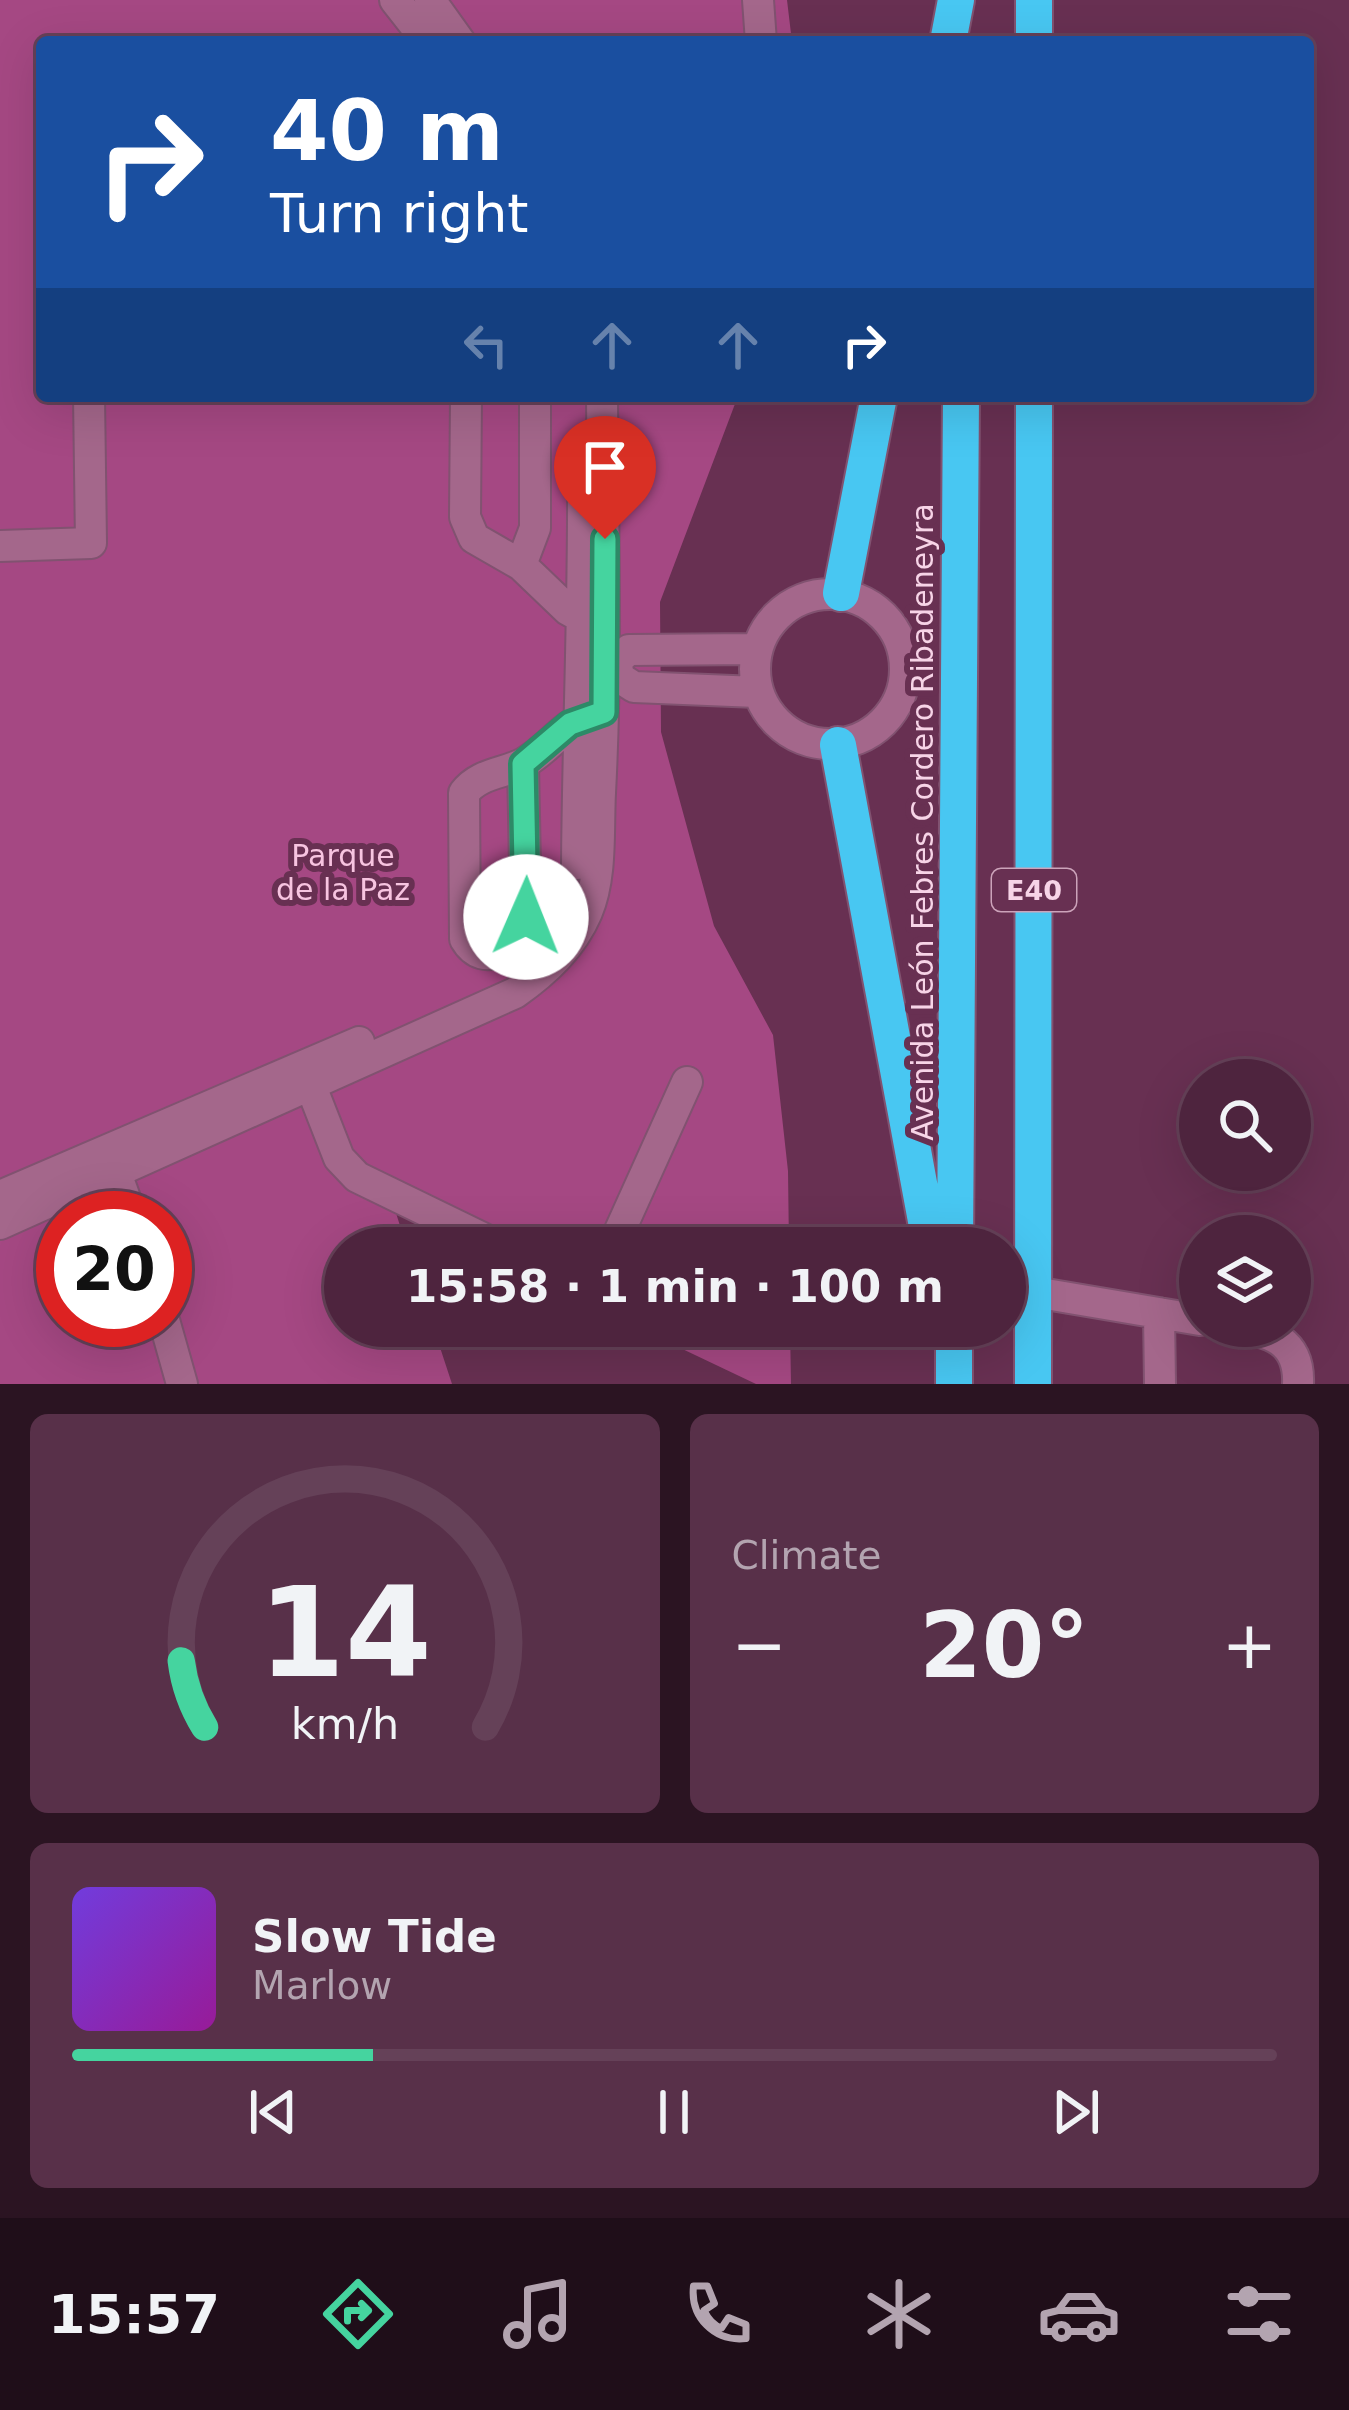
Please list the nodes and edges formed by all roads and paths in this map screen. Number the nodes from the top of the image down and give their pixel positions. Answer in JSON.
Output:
{"nodes":[{"id":1,"x":758,"y":0,"type":"edge"},
{"id":2,"x":960,"y":0,"type":"edge"},
{"id":3,"x":1034,"y":0,"type":"edge"},
{"id":4,"x":421,"y":14,"type":"edge"},
{"id":5,"x":452,"y":36,"type":"edge"},
{"id":6,"x":761,"y":36,"type":"edge"},
{"id":7,"x":950,"y":36,"type":"edge"},
{"id":8,"x":963,"y":36,"type":"edge"},
{"id":9,"x":1034,"y":36,"type":"edge"},
{"id":10,"x":89,"y":402,"type":"edge"},
{"id":11,"x":466,"y":402,"type":"edge"},
{"id":12,"x":535,"y":402,"type":"edge"},
{"id":13,"x":597,"y":402,"type":"edge"},
{"id":14,"x":878,"y":402,"type":"edge"},
{"id":15,"x":961,"y":402,"type":"edge"},
{"id":16,"x":1034,"y":402,"type":"edge"},
{"id":17,"x":0,"y":546,"type":"edge"},
{"id":18,"x":521,"y":566,"type":"junction"},
{"id":19,"x":841,"y":593,"type":"junction"},
{"id":20,"x":595,"y":625,"type":"junction"},
{"id":21,"x":756,"y":649,"type":"junction"},
{"id":22,"x":612,"y":668,"type":"junction"},
{"id":23,"x":757,"y":692,"type":"junction"},
{"id":24,"x":591,"y":716,"type":"junction"},
{"id":25,"x":838,"y":745,"type":"junction"},
{"id":26,"x":523,"y":764,"type":"junction"},
{"id":27,"x":308,"y":1076,"type":"junction"},
{"id":28,"x":687,"y":1082,"type":"dead end"},
{"id":29,"x":112,"y":1161,"type":"junction"},
{"id":30,"x":122,"y":1191,"type":"edge"},
{"id":31,"x":0,"y":1196,"type":"edge"},
{"id":32,"x":0,"y":1224,"type":"edge"},
{"id":33,"x":460,"y":1227,"type":"edge"},
{"id":34,"x":621,"y":1227,"type":"edge"},
{"id":35,"x":927,"y":1227,"type":"edge"},
{"id":36,"x":955,"y":1227,"type":"edge"},
{"id":37,"x":1034,"y":1292,"type":"junction"},
{"id":38,"x":1159,"y":1313,"type":"junction"},
{"id":39,"x":1179,"y":1316,"type":"edge"},
{"id":40,"x":172,"y":1347,"type":"edge"},
{"id":41,"x":952,"y":1347,"type":"edge"},
{"id":42,"x":1287,"y":1347,"type":"edge"},
{"id":43,"x":954,"y":1378,"type":"edge"},
{"id":44,"x":182,"y":1384,"type":"edge"},
{"id":45,"x":1033,"y":1384,"type":"edge"},
{"id":46,"x":1160,"y":1384,"type":"edge"},
{"id":47,"x":1298,"y":1384,"type":"edge"}],
"edges":[{"from":1,"to":6,"type":"lane"},
{"from":2,"to":7,"type":"highway"},
{"from":2,"to":8,"type":"highway"},
{"from":3,"to":9,"type":"highway"},
{"from":4,"to":5,"type":"lane"},
{"from":10,"to":17,"type":"lane"},
{"from":11,"to":18,"type":"lane"},
{"from":12,"to":18,"type":"lane"},
{"from":13,"to":20,"type":"lane"},
{"from":14,"to":19,"type":"highway"},
{"from":15,"to":36,"type":"highway","name":"Avenida León Febres Cordero Ribadeneyra","number":"E40"},
{"from":16,"to":37,"type":"highway","number":"E40"},
{"from":18,"to":20,"type":"lane"},
{"from":19,"to":21,"type":"lane"},
{"from":19,"to":25,"type":"lane"},
{"from":20,"to":22,"type":"lane"},
{"from":20,"to":24,"type":"lane"},
{"from":21,"to":22,"type":"lane"},
{"from":21,"to":23,"type":"lane"},
{"from":22,"to":23,"type":"lane"},
{"from":22,"to":24,"type":"lane"},
{"from":23,"to":25,"type":"lane"},
{"from":24,"to":26,"type":"lane"},
{"from":24,"to":27,"type":"lane"},
{"from":25,"to":35,"type":"highway"},
{"from":26,"to":26,"type":"lane"},
{"from":27,"to":29,"type":"lane"},
{"from":27,"to":33,"type":"lane"},
{"from":28,"to":34,"type":"lane"},
{"from":29,"to":30,"type":"lane"},
{"from":29,"to":31,"type":"lane"},
{"from":29,"to":32,"type":"lane"},
{"from":37,"to":38,"type":"lane"},
{"from":37,"to":45,"type":"highway","number":"E40"},
{"from":38,"to":39,"type":"lane"},
{"from":38,"to":46,"type":"lane"},
{"from":40,"to":44,"type":"lane"},
{"from":41,"to":43,"type":"highway"},
{"from":42,"to":47,"type":"lane"}]}
